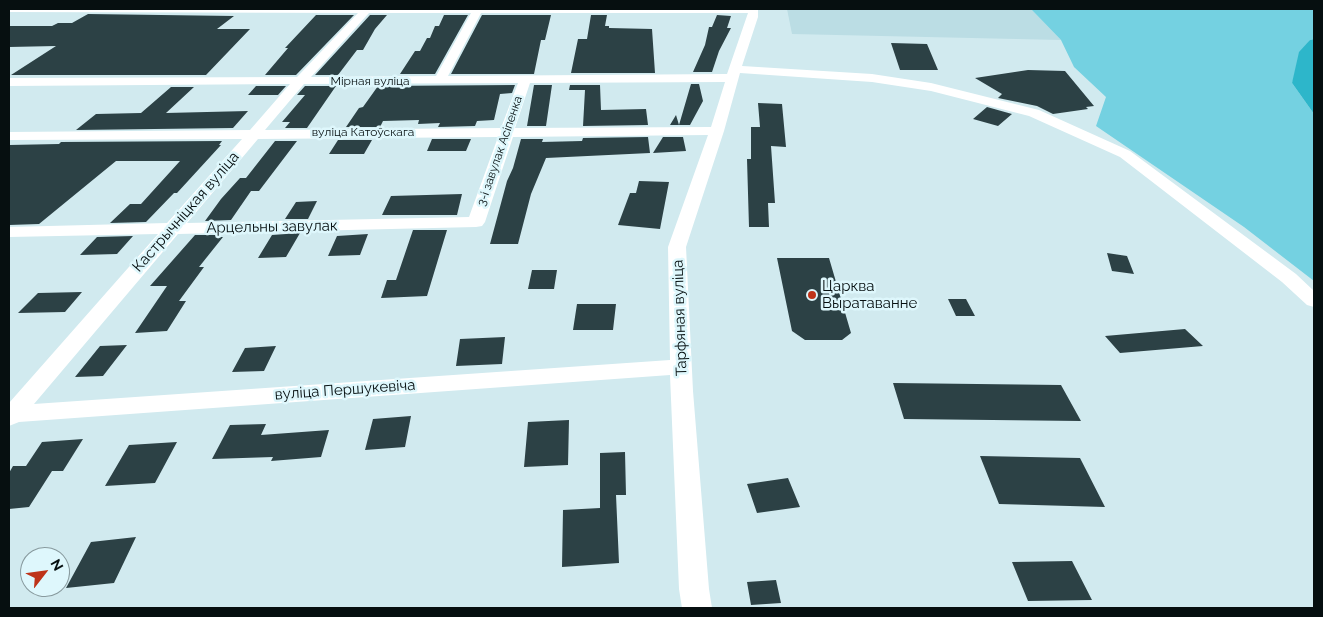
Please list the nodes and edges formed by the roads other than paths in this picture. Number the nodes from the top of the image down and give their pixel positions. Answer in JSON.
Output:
{"nodes":[{"id":1,"x":9,"y":9,"type":"edge"},
{"id":2,"x":367,"y":9,"type":"edge"},
{"id":3,"x":753,"y":9,"type":"edge"},
{"id":4,"x":478,"y":10,"type":"edge"},
{"id":5,"x":734,"y":74,"type":"junction"},
{"id":6,"x":440,"y":80,"type":"junction"},
{"id":7,"x":525,"y":80,"type":"junction"},
{"id":8,"x":300,"y":81,"type":"junction"},
{"id":9,"x":9,"y":82,"type":"edge"},
{"id":10,"x":717,"y":131,"type":"junction"},
{"id":11,"x":507,"y":132,"type":"junction"},
{"id":12,"x":255,"y":133,"type":"junction"},
{"id":13,"x":9,"y":136,"type":"edge"},
{"id":14,"x":476,"y":222,"type":"joint"},
{"id":15,"x":172,"y":229,"type":"junction"},
{"id":16,"x":9,"y":232,"type":"edge"},
{"id":17,"x":1314,"y":302,"type":"edge"},
{"id":18,"x":681,"y":367,"type":"junction"},
{"id":19,"x":10,"y":415,"type":"edge"},
{"id":20,"x":697,"y":608,"type":"edge"}],
"edges":[{"from":1,"to":2,"type":"street"},
{"from":2,"to":4,"type":"street"},
{"from":2,"to":8,"type":"street","name":"Кастрычніцкая вуліца"},
{"from":3,"to":4,"type":"street"},
{"from":3,"to":5,"type":"street","name":"Тарфяная вуліца"},
{"from":4,"to":6,"type":"street"},
{"from":5,"to":7,"type":"street","name":"Мірная вуліца"},
{"from":5,"to":10,"type":"street","name":"Тарфяная вуліца"},
{"from":5,"to":17,"type":"street","name":"Мірная вуліца"},
{"from":6,"to":7,"type":"street","name":"Мірная вуліца"},
{"from":6,"to":8,"type":"street","name":"Мірная вуліца"},
{"from":7,"to":11,"type":"street","name":"3-і завулак Асіпенка"},
{"from":8,"to":9,"type":"street","name":"Мірная вуліца"},
{"from":8,"to":12,"type":"street","name":"Кастрычніцкая вуліца"},
{"from":10,"to":11,"type":"street","name":"вуліца Катоўскага"},
{"from":10,"to":18,"type":"street","name":"Тарфяная вуліца"},
{"from":11,"to":12,"type":"street","name":"вуліца Катоўскага"},
{"from":11,"to":14,"type":"street","name":"3-і завулак Асіпенка"},
{"from":12,"to":13,"type":"street","name":"вуліца Катоўскага"},
{"from":12,"to":15,"type":"street","name":"Кастрычніцкая вуліца"},
{"from":14,"to":15,"type":"street","name":"Арцельны завулак"},
{"from":15,"to":16,"type":"street","name":"Арцельны завулак"},
{"from":15,"to":19,"type":"street","name":"Кастрычніцкая вуліца"},
{"from":18,"to":19,"type":"street","name":"вуліца Першукевіча"},
{"from":18,"to":20,"type":"street","name":"Тарфяная вуліца"}]}
